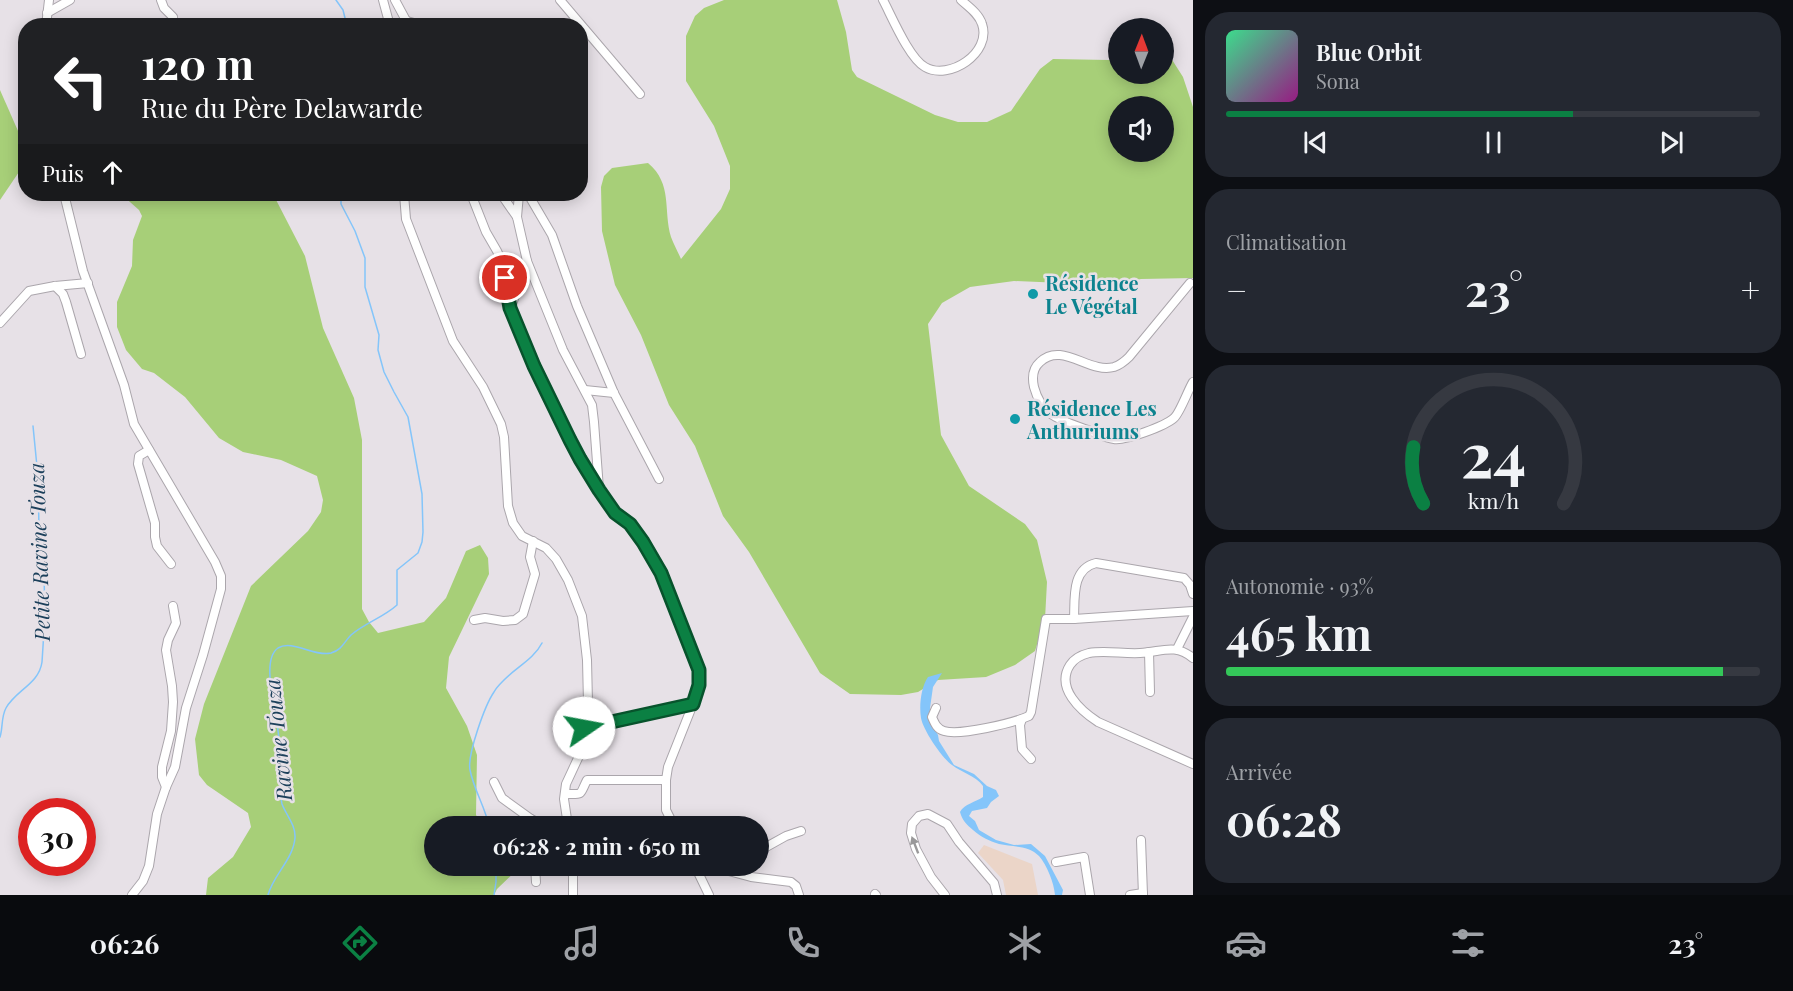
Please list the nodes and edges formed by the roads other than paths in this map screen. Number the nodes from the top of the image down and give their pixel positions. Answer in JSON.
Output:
{"nodes":[{"id":1,"x":49,"y":0,"type":"edge"},
{"id":2,"x":70,"y":0,"type":"edge"},
{"id":3,"x":161,"y":0,"type":"edge"},
{"id":4,"x":383,"y":0,"type":"edge"},
{"id":5,"x":395,"y":0,"type":"edge"},
{"id":6,"x":560,"y":0,"type":"edge"},
{"id":7,"x":883,"y":0,"type":"edge"},
{"id":8,"x":961,"y":0,"type":"edge"},
{"id":9,"x":46,"y":13,"type":"junction"},
{"id":10,"x":173,"y":17,"type":"dead end"},
{"id":11,"x":46,"y":18,"type":"edge"},
{"id":12,"x":388,"y":18,"type":"edge"},
{"id":13,"x":405,"y":18,"type":"edge"},
{"id":14,"x":575,"y":18,"type":"edge"},
{"id":15,"x":588,"y":33,"type":"edge"},
{"id":16,"x":639,"y":94,"type":"dead end"},
{"id":17,"x":66,"y":201,"type":"edge"},
{"id":18,"x":405,"y":201,"type":"edge"},
{"id":19,"x":474,"y":201,"type":"edge"},
{"id":20,"x":506,"y":201,"type":"edge"},
{"id":21,"x":518,"y":201,"type":"edge"},
{"id":22,"x":532,"y":201,"type":"edge"},
{"id":23,"x":517,"y":217,"type":"junction"},
{"id":24,"x":527,"y":261,"type":"junction"},
{"id":25,"x":88,"y":283,"type":"junction"},
{"id":26,"x":1190,"y":283,"type":"dead end"},
{"id":27,"x":55,"y":286,"type":"junction"},
{"id":28,"x":510,"y":308,"type":"junction"},
{"id":29,"x":0,"y":323,"type":"edge"},
{"id":30,"x":81,"y":354,"type":"dead end"},
{"id":31,"x":1193,"y":382,"type":"edge"},
{"id":32,"x":585,"y":390,"type":"junction"},
{"id":33,"x":614,"y":393,"type":"junction"},
{"id":34,"x":149,"y":450,"type":"junction"},
{"id":35,"x":658,"y":479,"type":"dead end"},
{"id":36,"x":599,"y":490,"type":"junction"},
{"id":37,"x":533,"y":541,"type":"junction"},
{"id":38,"x":171,"y":564,"type":"dead end"},
{"id":39,"x":1193,"y":594,"type":"edge"},
{"id":40,"x":173,"y":606,"type":"dead end"},
{"id":41,"x":1193,"y":610,"type":"edge"},
{"id":42,"x":1193,"y":617,"type":"edge"},
{"id":43,"x":1074,"y":619,"type":"junction"},
{"id":44,"x":474,"y":620,"type":"dead end"},
{"id":45,"x":1177,"y":649,"type":"junction"},
{"id":46,"x":1149,"y":652,"type":"junction"},
{"id":47,"x":1193,"y":658,"type":"edge"},
{"id":48,"x":1150,"y":692,"type":"dead end"},
{"id":49,"x":693,"y":704,"type":"junction"},
{"id":50,"x":936,"y":708,"type":"dead end"},
{"id":51,"x":1022,"y":718,"type":"junction"},
{"id":52,"x":584,"y":728,"type":"junction"},
{"id":53,"x":1031,"y":759,"type":"dead end"},
{"id":54,"x":1193,"y":764,"type":"edge"},
{"id":55,"x":666,"y":780,"type":"junction"},
{"id":56,"x":494,"y":782,"type":"dead end"},
{"id":57,"x":166,"y":787,"type":"junction"},
{"id":58,"x":565,"y":794,"type":"junction"},
{"id":59,"x":523,"y":816,"type":"edge"},
{"id":60,"x":567,"y":816,"type":"edge"},
{"id":61,"x":669,"y":816,"type":"edge"},
{"id":62,"x":801,"y":831,"type":"dead end"},
{"id":63,"x":1141,"y":840,"type":"dead end"},
{"id":64,"x":769,"y":845,"type":"edge"},
{"id":65,"x":1056,"y":862,"type":"dead end"},
{"id":66,"x":536,"y":876,"type":"edge"},
{"id":67,"x":573,"y":876,"type":"edge"},
{"id":68,"x":699,"y":876,"type":"edge"},
{"id":69,"x":747,"y":876,"type":"edge"},
{"id":70,"x":536,"y":882,"type":"dead end"},
{"id":71,"x":1143,"y":894,"type":"edge"},
{"id":72,"x":132,"y":895,"type":"edge"},
{"id":73,"x":573,"y":895,"type":"edge"},
{"id":74,"x":709,"y":895,"type":"edge"},
{"id":75,"x":799,"y":895,"type":"edge"},
{"id":76,"x":945,"y":895,"type":"edge"},
{"id":77,"x":997,"y":895,"type":"edge"},
{"id":78,"x":1090,"y":895,"type":"edge"},
{"id":79,"x":1130,"y":895,"type":"edge"}],
"edges":[{"from":1,"to":9,"type":"street"},
{"from":2,"to":9,"type":"street"},
{"from":3,"to":10,"type":"street"},
{"from":4,"to":12,"type":"street"},
{"from":5,"to":13,"type":"street"},
{"from":6,"to":14,"type":"street"},
{"from":7,"to":8,"type":"street"},
{"from":9,"to":11,"type":"street"},
{"from":15,"to":16,"type":"street"},
{"from":17,"to":25,"type":"street"},
{"from":18,"to":37,"type":"street"},
{"from":19,"to":28,"type":"street"},
{"from":20,"to":23,"type":"street"},
{"from":21,"to":23,"type":"street"},
{"from":22,"to":33,"type":"street"},
{"from":23,"to":24,"type":"street"},
{"from":24,"to":28,"type":"street"},
{"from":24,"to":32,"type":"street"},
{"from":25,"to":27,"type":"street"},
{"from":25,"to":34,"type":"street"},
{"from":26,"to":31,"type":"street"},
{"from":27,"to":29,"type":"street"},
{"from":27,"to":30,"type":"street"},
{"from":28,"to":36,"type":"street"},
{"from":32,"to":33,"type":"street"},
{"from":32,"to":36,"type":"street"},
{"from":33,"to":35,"type":"street"},
{"from":34,"to":38,"type":"street"},
{"from":34,"to":57,"type":"street"},
{"from":36,"to":49,"type":"street"},
{"from":37,"to":44,"type":"street"},
{"from":37,"to":52,"type":"street"},
{"from":39,"to":43,"type":"street"},
{"from":40,"to":57,"type":"street"},
{"from":41,"to":43,"type":"street"},
{"from":42,"to":45,"type":"street"},
{"from":43,"to":51,"type":"street"},
{"from":45,"to":46,"type":"street"},
{"from":45,"to":47,"type":"street"},
{"from":46,"to":48,"type":"street"},
{"from":46,"to":54,"type":"street"},
{"from":49,"to":52,"type":"street"},
{"from":49,"to":55,"type":"street"},
{"from":50,"to":51,"type":"street"},
{"from":51,"to":53,"type":"street"},
{"from":52,"to":58,"type":"street"},
{"from":55,"to":58,"type":"street"},
{"from":55,"to":61,"type":"street"},
{"from":56,"to":59,"type":"street"},
{"from":57,"to":72,"type":"street"},
{"from":58,"to":60,"type":"street"},
{"from":62,"to":64,"type":"street"},
{"from":63,"to":71,"type":"street"},
{"from":65,"to":78,"type":"street"},
{"from":66,"to":70,"type":"street"},
{"from":67,"to":73,"type":"street"},
{"from":68,"to":74,"type":"street"},
{"from":69,"to":75,"type":"street"},
{"from":71,"to":79,"type":"street"},
{"from":76,"to":77,"type":"street","one_way":true}]}
